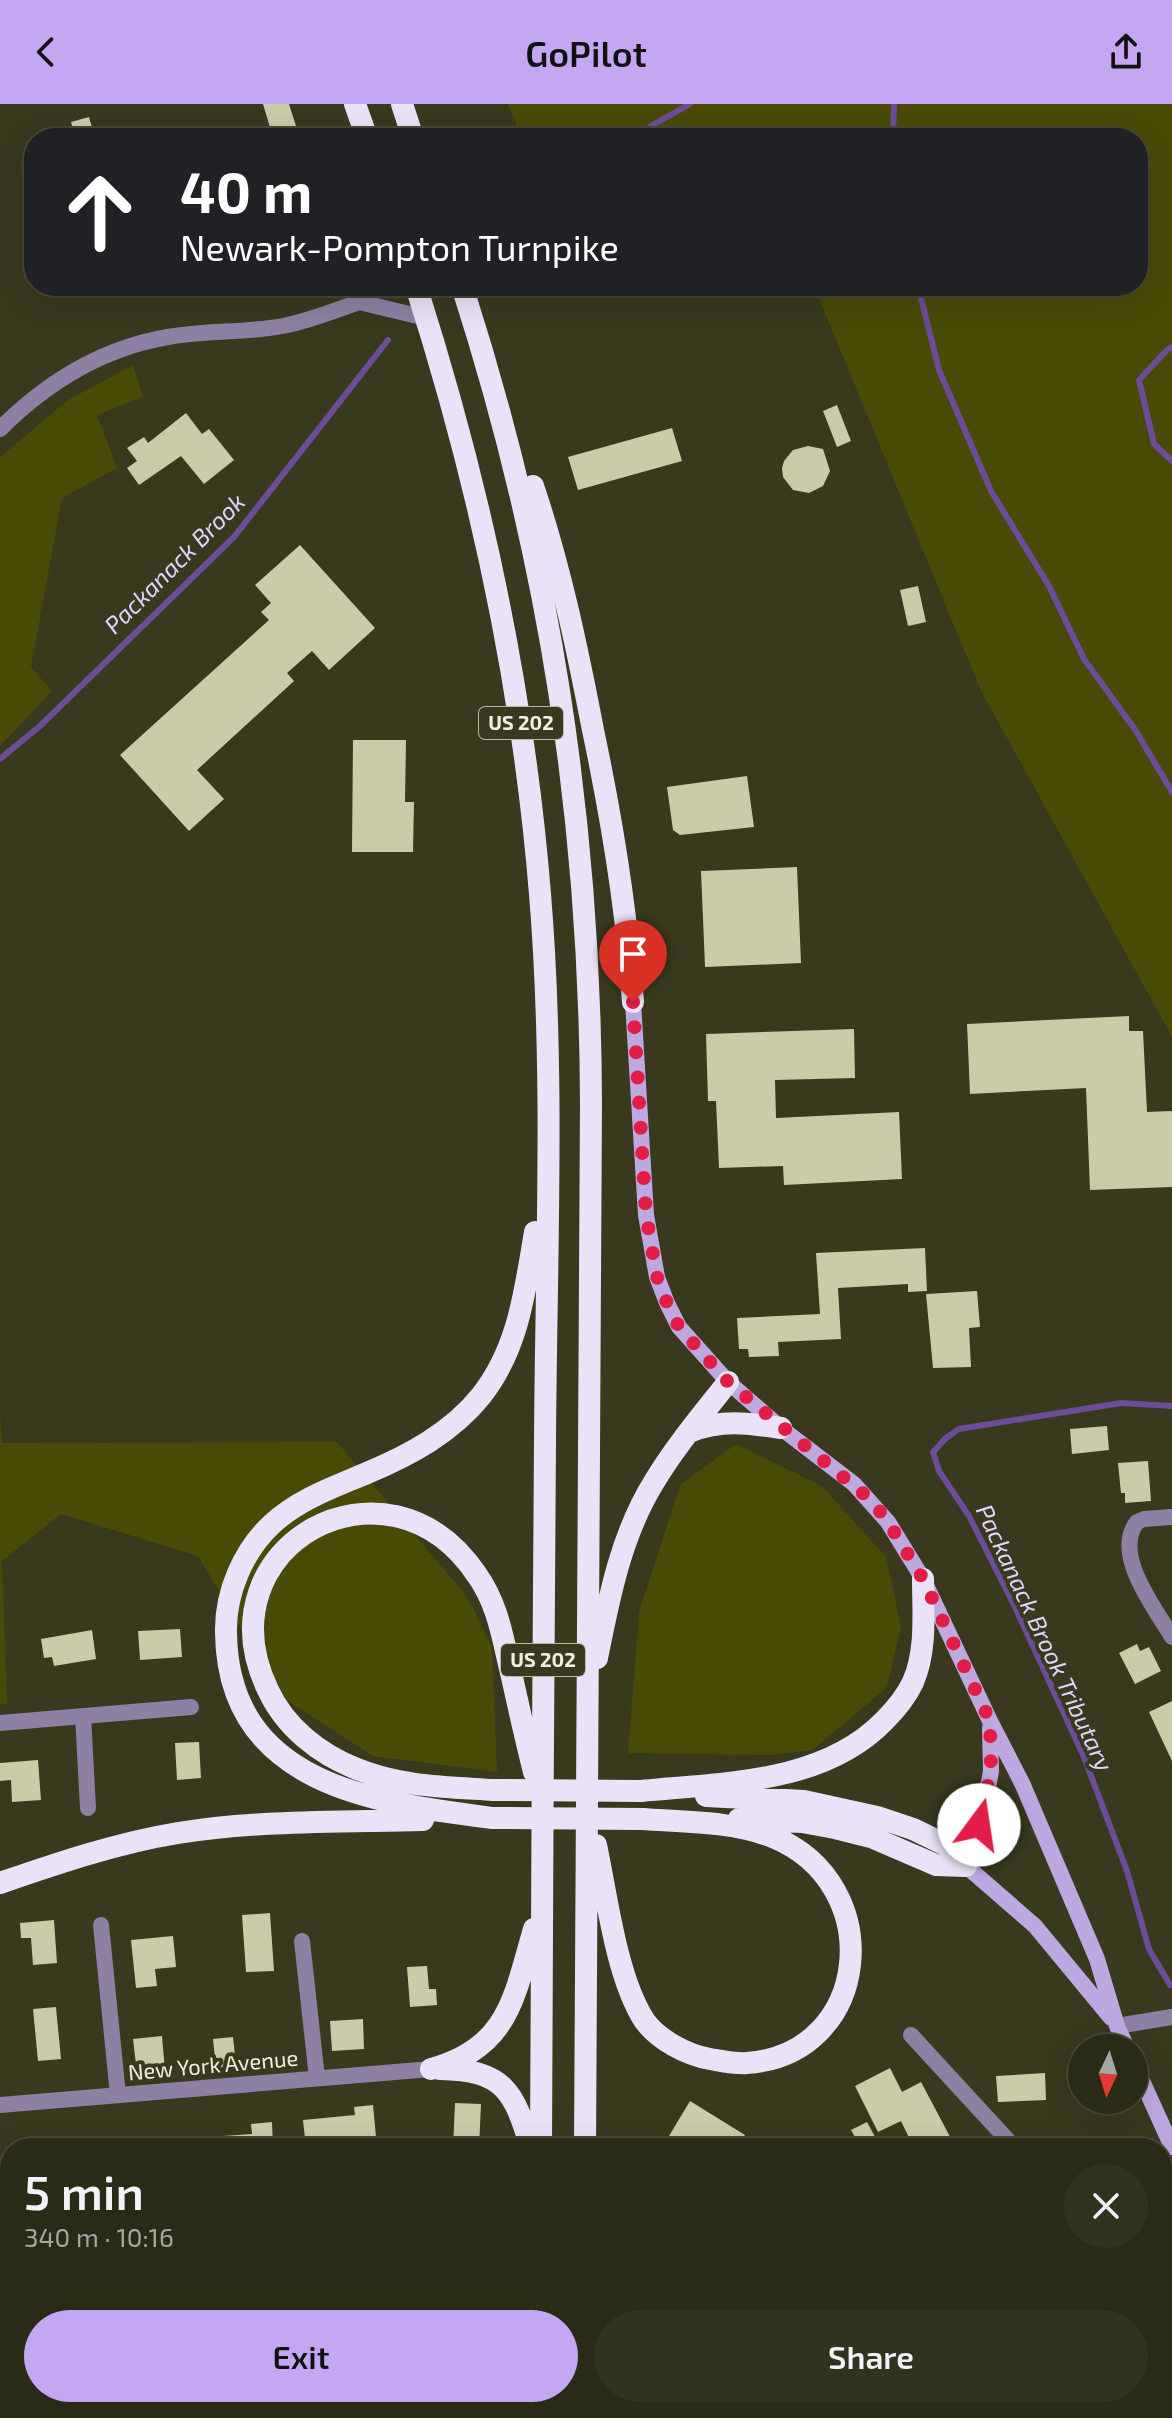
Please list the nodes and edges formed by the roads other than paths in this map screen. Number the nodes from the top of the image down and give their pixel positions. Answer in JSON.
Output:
{"nodes":[{"id":1,"x":355,"y":104,"type":"edge"},
{"id":2,"x":402,"y":104,"type":"edge"},
{"id":3,"x":363,"y":128,"type":"edge"},
{"id":4,"x":410,"y":128,"type":"edge"},
{"id":5,"x":365,"y":296,"type":"edge"},
{"id":6,"x":419,"y":296,"type":"edge"},
{"id":7,"x":465,"y":296,"type":"edge"},
{"id":8,"x":359,"y":302,"type":"junction"},
{"id":9,"x":426,"y":318,"type":"junction"},
{"id":10,"x":502,"y":418,"type":"junction"},
{"id":11,"x":0,"y":429,"type":"edge"},
{"id":12,"x":633,"y":1002,"type":"joint"},
{"id":13,"x":546,"y":1172,"type":"junction"},
{"id":14,"x":728,"y":1382,"type":"junction"},
{"id":15,"x":781,"y":1428,"type":"junction"},
{"id":16,"x":688,"y":1432,"type":"junction"},
{"id":17,"x":1172,"y":1517,"type":"edge"},
{"id":18,"x":923,"y":1579,"type":"junction"},
{"id":19,"x":1172,"y":1637,"type":"edge"},
{"id":20,"x":191,"y":1707,"type":"dead end"},
{"id":21,"x":587,"y":1710,"type":"junction"},
{"id":22,"x":83,"y":1716,"type":"junction"},
{"id":23,"x":990,"y":1721,"type":"junction"},
{"id":24,"x":0,"y":1723,"type":"edge"},
{"id":25,"x":641,"y":1791,"type":"junction"},
{"id":26,"x":542,"y":1803,"type":"junction"},
{"id":27,"x":587,"y":1803,"type":"junction"},
{"id":28,"x":88,"y":1808,"type":"dead end"},
{"id":29,"x":493,"y":1818,"type":"junction"},
{"id":30,"x":642,"y":1819,"type":"junction"},
{"id":31,"x":966,"y":1866,"type":"junction"},
{"id":32,"x":0,"y":1883,"type":"edge"},
{"id":33,"x":542,"y":1901,"type":"junction"},
{"id":34,"x":101,"y":1925,"type":"dead end"},
{"id":35,"x":302,"y":1941,"type":"dead end"},
{"id":36,"x":1172,"y":2017,"type":"edge"},
{"id":37,"x":1117,"y":2026,"type":"junction"},
{"id":38,"x":1121,"y":2034,"type":"edge"},
{"id":39,"x":911,"y":2035,"type":"dead end"},
{"id":40,"x":431,"y":2069,"type":"junction"},
{"id":41,"x":317,"y":2078,"type":"junction"},
{"id":42,"x":1148,"y":2094,"type":"edge"},
{"id":43,"x":118,"y":2095,"type":"junction"},
{"id":44,"x":0,"y":2105,"type":"edge"},
{"id":45,"x":528,"y":2138,"type":"edge"},
{"id":46,"x":541,"y":2138,"type":"edge"},
{"id":47,"x":585,"y":2138,"type":"edge"},
{"id":48,"x":1006,"y":2138,"type":"edge"},
{"id":49,"x":1168,"y":2138,"type":"edge"}],
"edges":[{"from":1,"to":3,"type":"highway"},
{"from":2,"to":4,"type":"highway"},
{"from":5,"to":8,"type":"street"},
{"from":6,"to":9,"type":"highway","number":"US 202"},
{"from":7,"to":10,"type":"highway","number":"US 202"},
{"from":8,"to":9,"type":"street"},
{"from":8,"to":11,"type":"street"},
{"from":9,"to":13,"type":"highway","number":"US 202"},
{"from":10,"to":12,"type":"highway"},
{"from":10,"to":21,"type":"highway","number":"US 202"},
{"from":12,"to":14,"type":"main road"},
{"from":13,"to":26,"type":"highway","number":"US 202"},
{"from":13,"to":29,"type":"highway"},
{"from":14,"to":15,"type":"main road"},
{"from":14,"to":16,"type":"highway"},
{"from":15,"to":16,"type":"highway"},
{"from":15,"to":18,"type":"main road"},
{"from":16,"to":21,"type":"highway"},
{"from":17,"to":19,"type":"street"},
{"from":18,"to":23,"type":"main road"},
{"from":18,"to":25,"type":"highway"},
{"from":20,"to":22,"type":"street"},
{"from":21,"to":27,"type":"highway","number":"US 202"},
{"from":22,"to":24,"type":"street"},
{"from":22,"to":28,"type":"street"},
{"from":23,"to":31,"type":"main road"},
{"from":23,"to":37,"type":"main road"},
{"from":25,"to":26,"type":"highway","bridge":true},
{"from":25,"to":31,"type":"highway"},
{"from":26,"to":33,"type":"highway","number":"US 202"},
{"from":27,"to":30,"type":"highway"},
{"from":27,"to":47,"type":"highway","number":"US 202"},
{"from":29,"to":30,"type":"highway","bridge":true},
{"from":29,"to":32,"type":"highway"},
{"from":30,"to":31,"type":"highway"},
{"from":31,"to":37,"type":"main road"},
{"from":33,"to":40,"type":"highway"},
{"from":33,"to":46,"type":"highway","number":"US 202"},
{"from":34,"to":43,"type":"street"},
{"from":35,"to":41,"type":"street"},
{"from":36,"to":37,"type":"street"},
{"from":37,"to":38,"type":"main road"},
{"from":39,"to":48,"type":"street"},
{"from":40,"to":41,"type":"street","name":"New York Avenue"},
{"from":40,"to":45,"type":"highway"},
{"from":41,"to":43,"type":"street","name":"New York Avenue"},
{"from":42,"to":49,"type":"main road"},
{"from":43,"to":44,"type":"street","name":"New York Avenue"}]}
